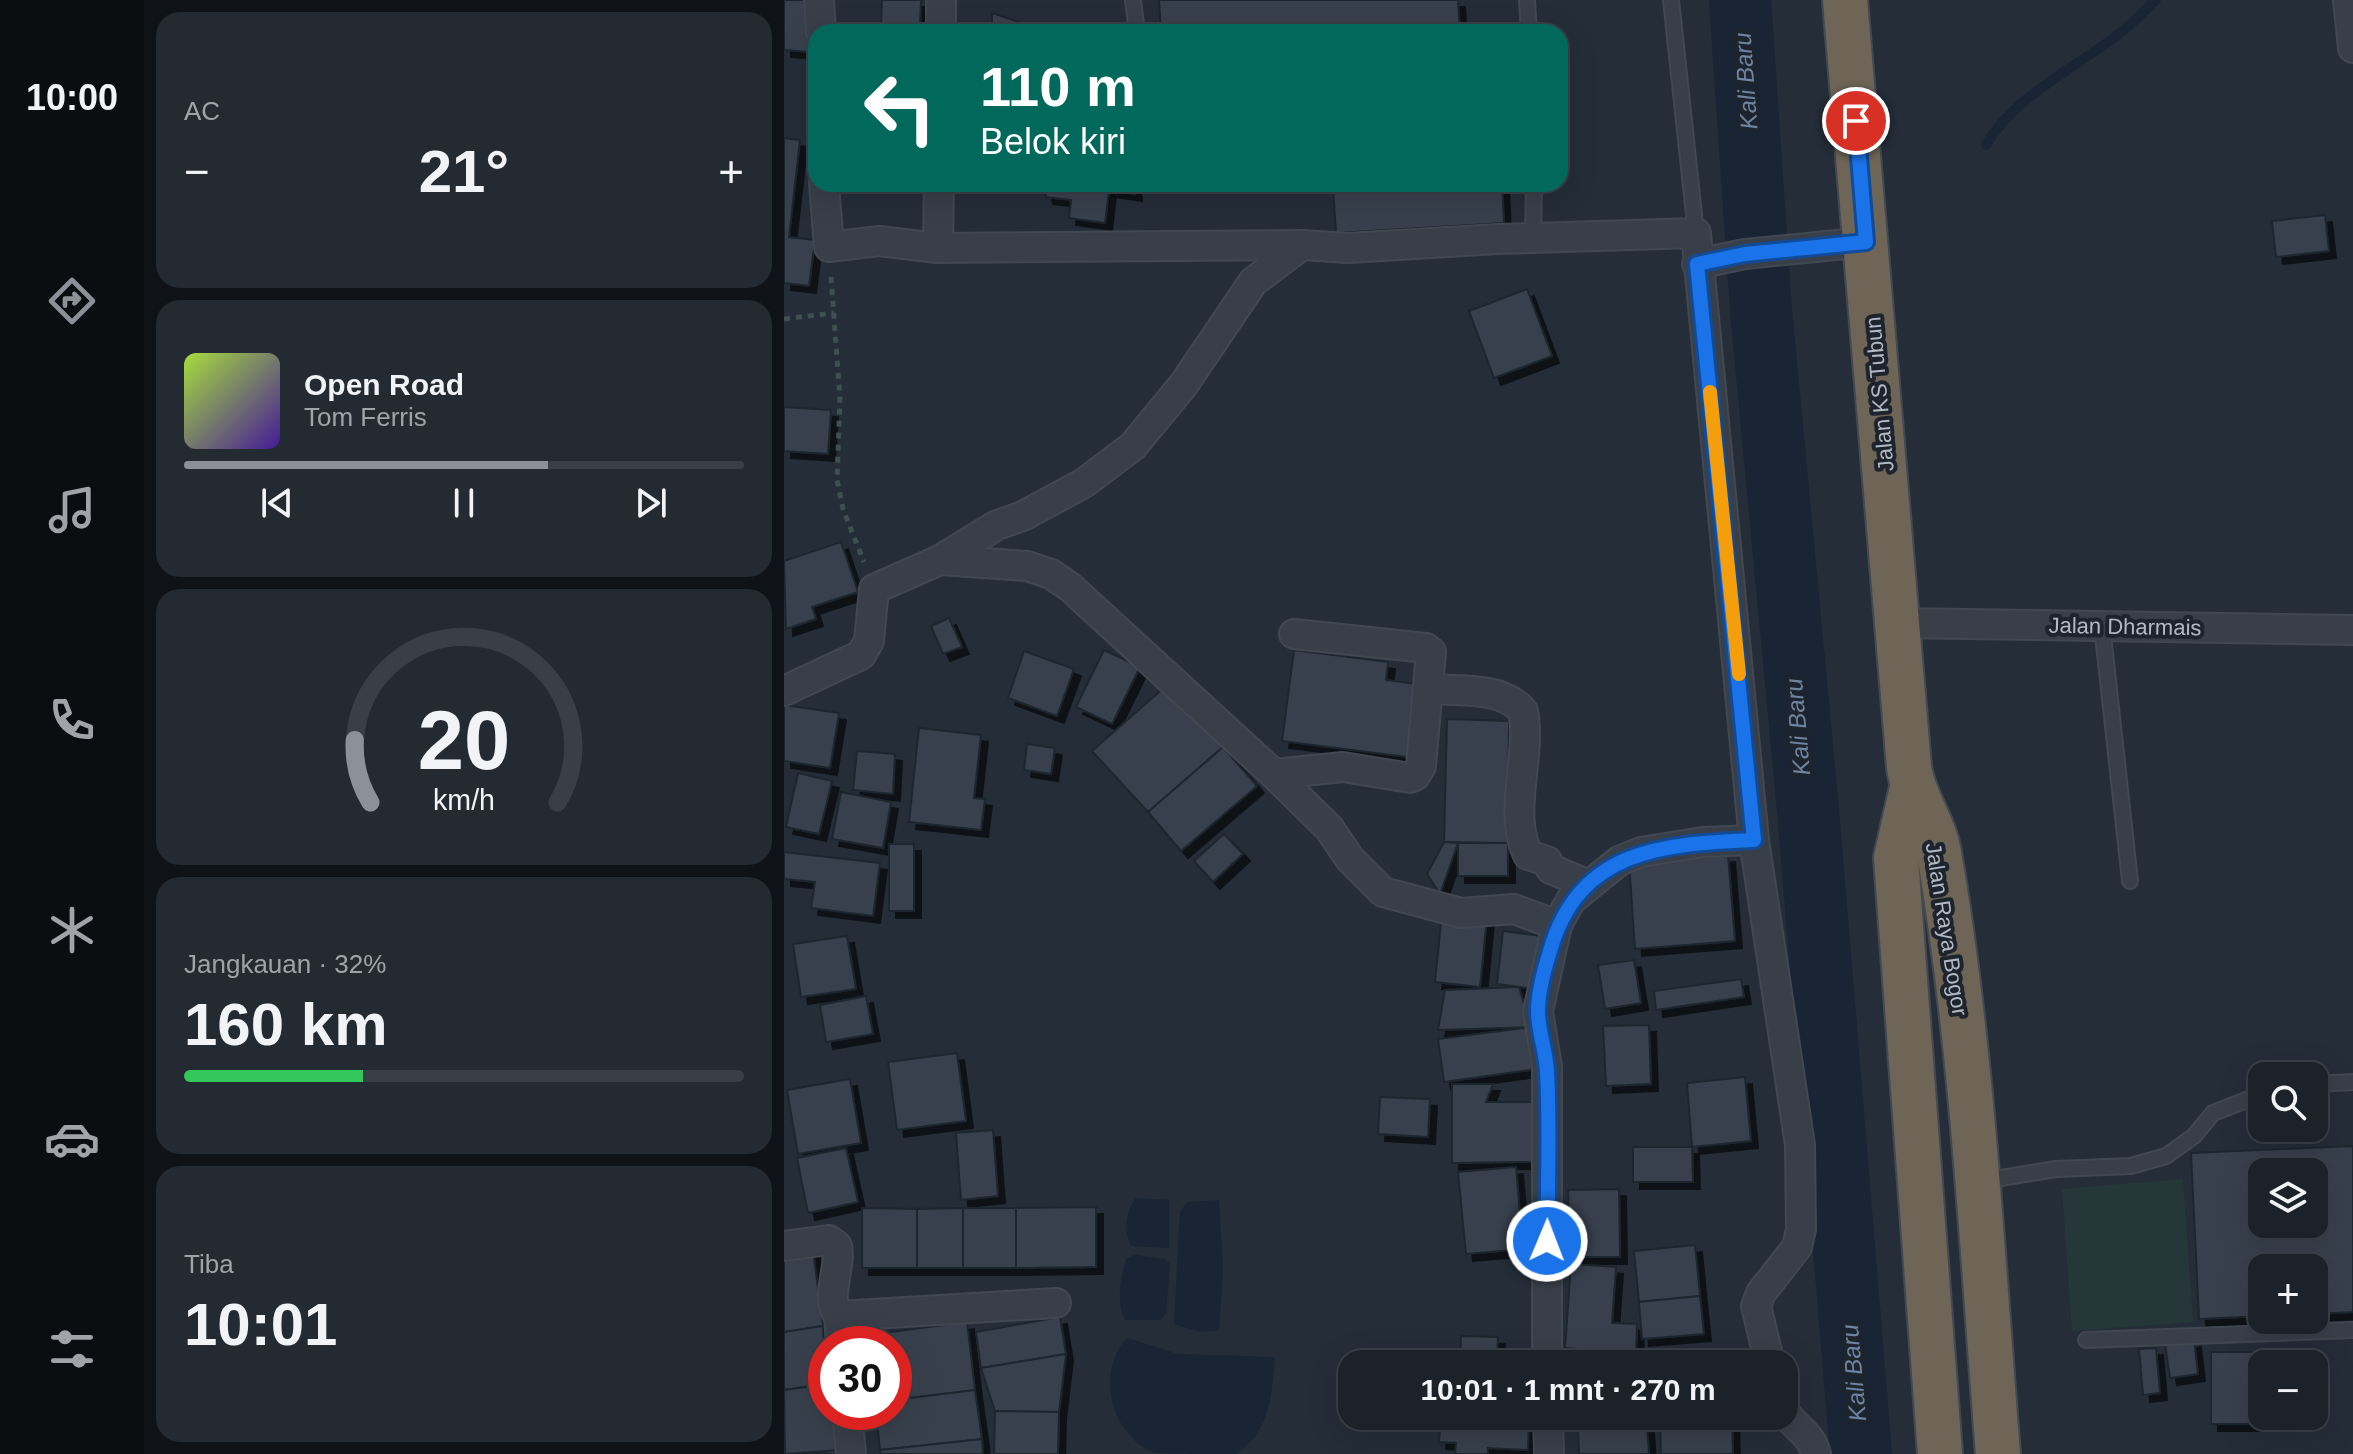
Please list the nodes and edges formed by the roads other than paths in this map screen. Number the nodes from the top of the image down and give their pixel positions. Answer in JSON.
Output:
{"nodes":[{"id":1,"x":819,"y":0,"type":"edge"},
{"id":2,"x":941,"y":0,"type":"edge"},
{"id":3,"x":1133,"y":0,"type":"edge"},
{"id":4,"x":1527,"y":0,"type":"edge"},
{"id":5,"x":1671,"y":0,"type":"edge"},
{"id":6,"x":1845,"y":0,"type":"edge"},
{"id":7,"x":2348,"y":0,"type":"edge"},
{"id":8,"x":820,"y":24,"type":"edge"},
{"id":9,"x":941,"y":24,"type":"edge"},
{"id":10,"x":1136,"y":24,"type":"edge"},
{"id":11,"x":1528,"y":24,"type":"edge"},
{"id":12,"x":2353,"y":48,"type":"edge"},
{"id":13,"x":825,"y":192,"type":"edge"},
{"id":14,"x":939,"y":192,"type":"edge"},
{"id":15,"x":1534,"y":192,"type":"edge"},
{"id":16,"x":1696,"y":233,"type":"junction"},
{"id":17,"x":1533,"y":240,"type":"junction"},
{"id":18,"x":1848,"y":244,"type":"junction"},
{"id":19,"x":1302,"y":245,"type":"junction"},
{"id":20,"x":938,"y":248,"type":"junction"},
{"id":21,"x":1697,"y":264,"type":"junction"},
{"id":22,"x":940,"y":560,"type":"junction"},
{"id":23,"x":1897,"y":623,"type":"junction"},
{"id":24,"x":2102,"y":626,"type":"junction"},
{"id":25,"x":2353,"y":630,"type":"edge"},
{"id":26,"x":1294,"y":634,"type":"dead end"},
{"id":27,"x":1428,"y":689,"type":"junction"},
{"id":28,"x":784,"y":691,"type":"edge"},
{"id":29,"x":1274,"y":774,"type":"junction"},
{"id":30,"x":1912,"y":788,"type":"junction"},
{"id":31,"x":1754,"y":840,"type":"junction"},
{"id":32,"x":2130,"y":881,"type":"dead end"},
{"id":33,"x":1586,"y":884,"type":"junction"},
{"id":34,"x":1557,"y":925,"type":"junction"},
{"id":35,"x":2353,"y":1082,"type":"edge"},
{"id":36,"x":2328,"y":1083,"type":"edge"},
{"id":37,"x":2248,"y":1099,"type":"edge"},
{"id":38,"x":1976,"y":1182,"type":"junction"},
{"id":39,"x":784,"y":1246,"type":"edge"},
{"id":40,"x":1056,"y":1303,"type":"dead end"},
{"id":41,"x":839,"y":1326,"type":"edge"},
{"id":42,"x":872,"y":1326,"type":"edge"},
{"id":43,"x":2353,"y":1330,"type":"edge"},
{"id":44,"x":2086,"y":1340,"type":"dead end"},
{"id":45,"x":1547,"y":1350,"type":"edge"},
{"id":46,"x":1767,"y":1350,"type":"edge"},
{"id":47,"x":1798,"y":1425,"type":"edge"},
{"id":48,"x":849,"y":1430,"type":"edge"},
{"id":49,"x":1548,"y":1430,"type":"edge"},
{"id":50,"x":851,"y":1454,"type":"edge"},
{"id":51,"x":1549,"y":1454,"type":"edge"},
{"id":52,"x":1816,"y":1454,"type":"edge"},
{"id":53,"x":1940,"y":1454,"type":"edge"},
{"id":54,"x":1998,"y":1454,"type":"edge"}],
"edges":[{"from":1,"to":8,"type":"street"},
{"from":2,"to":9,"type":"street"},
{"from":3,"to":10,"type":"lane"},
{"from":4,"to":11,"type":"lane"},
{"from":5,"to":16,"type":"lane"},
{"from":6,"to":18,"type":"highway","name":"Jalan KS Tubun"},
{"from":7,"to":12,"type":"street"},
{"from":13,"to":20,"type":"street"},
{"from":14,"to":20,"type":"street"},
{"from":15,"to":17,"type":"lane"},
{"from":16,"to":17,"type":"street"},
{"from":16,"to":21,"type":"street"},
{"from":17,"to":19,"type":"street"},
{"from":18,"to":21,"type":"street"},
{"from":18,"to":23,"type":"highway","name":"Jalan KS Tubun"},
{"from":19,"to":20,"type":"street"},
{"from":19,"to":22,"type":"street"},
{"from":21,"to":31,"type":"street"},
{"from":22,"to":28,"type":"street"},
{"from":22,"to":29,"type":"street"},
{"from":23,"to":24,"type":"street","name":"Jalan Dharmais"},
{"from":23,"to":30,"type":"highway","name":"Jalan KS Tubun"},
{"from":24,"to":25,"type":"street","name":"Jalan Dharmais"},
{"from":24,"to":32,"type":"lane"},
{"from":26,"to":27,"type":"street"},
{"from":27,"to":29,"type":"street"},
{"from":27,"to":33,"type":"street"},
{"from":29,"to":34,"type":"street"},
{"from":30,"to":38,"type":"highway","name":"Jalan Raya Bogor"},
{"from":30,"to":53,"type":"highway","name":"Jalan Raya Bogor"},
{"from":31,"to":33,"type":"street"},
{"from":31,"to":46,"type":"street"},
{"from":33,"to":34,"type":"street"},
{"from":34,"to":45,"type":"street"},
{"from":35,"to":36,"type":"lane"},
{"from":37,"to":38,"type":"lane"},
{"from":38,"to":54,"type":"highway","name":"Jalan Raya Bogor"},
{"from":39,"to":41,"type":"street"},
{"from":40,"to":42,"type":"street"},
{"from":43,"to":44,"type":"lane"},
{"from":47,"to":52,"type":"street"},
{"from":48,"to":50,"type":"street"},
{"from":49,"to":51,"type":"street"}]}
